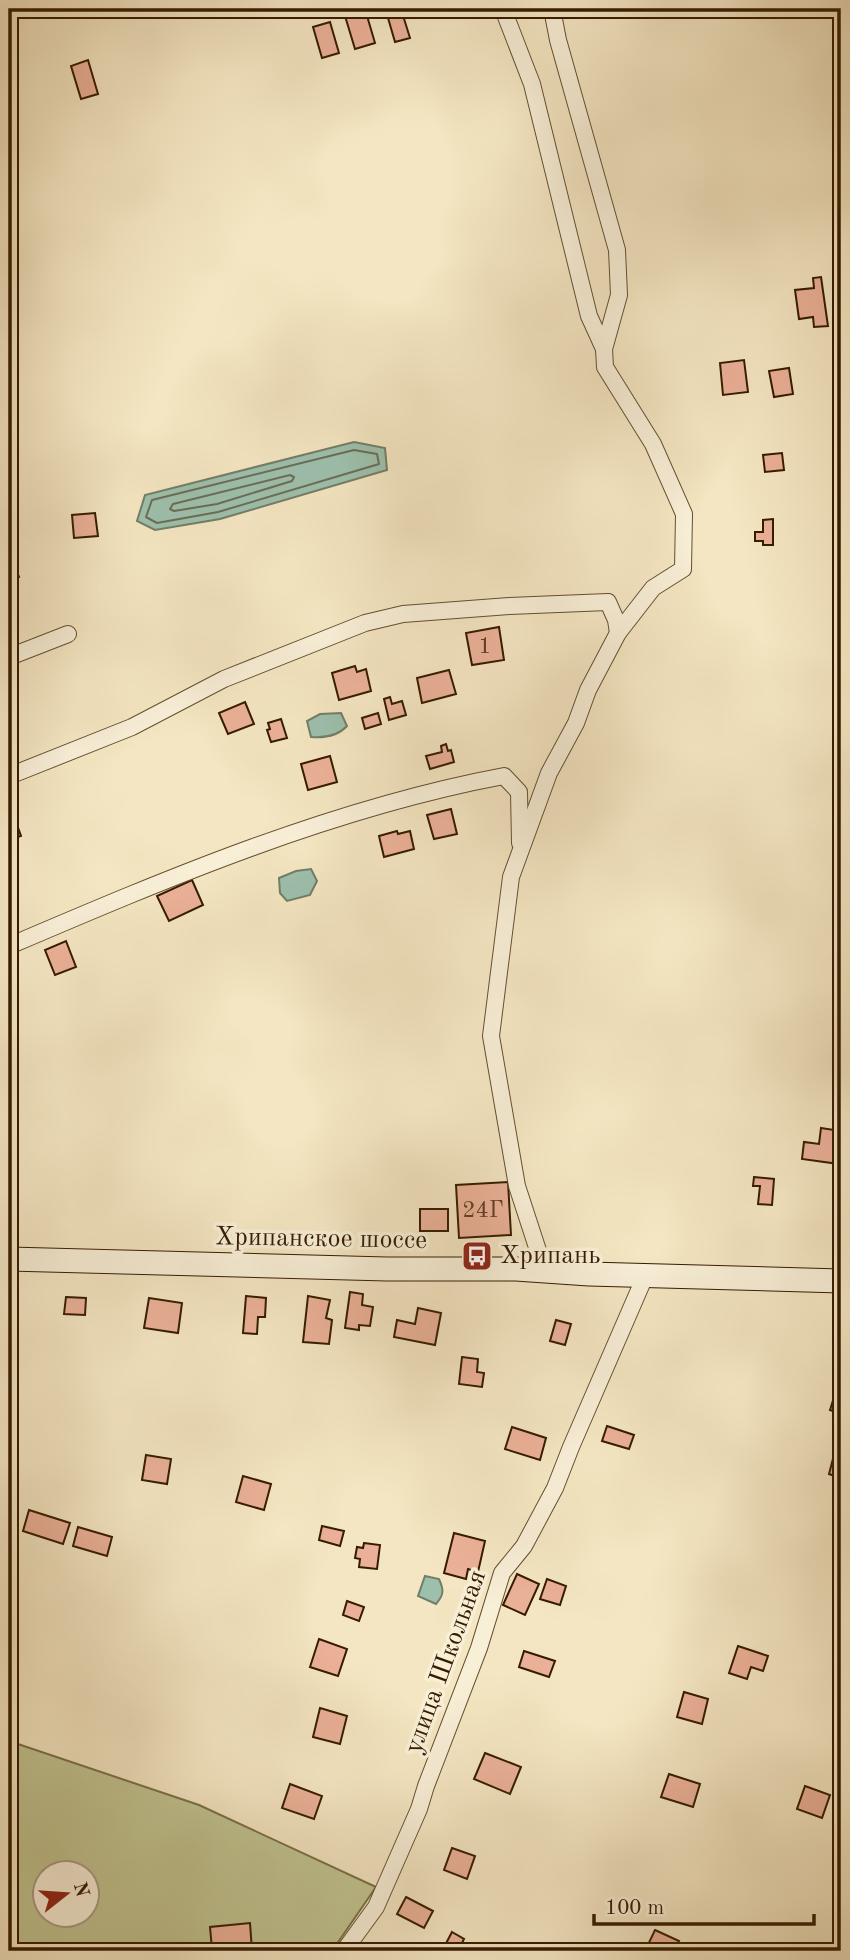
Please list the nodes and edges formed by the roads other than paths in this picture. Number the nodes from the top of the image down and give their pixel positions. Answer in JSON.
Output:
{"nodes":[{"id":1,"x":503,"y":9,"type":"edge"},
{"id":2,"x":552,"y":9,"type":"edge"},
{"id":3,"x":604,"y":349,"type":"junction"},
{"id":4,"x":618,"y":633,"type":"junction"},
{"id":5,"x":68,"y":634,"type":"dead end"},
{"id":6,"x":9,"y":657,"type":"edge"},
{"id":7,"x":9,"y":776,"type":"edge"},
{"id":8,"x":520,"y":853,"type":"junction"},
{"id":9,"x":9,"y":946,"type":"edge"},
{"id":10,"x":9,"y":1259,"type":"edge"},
{"id":11,"x":545,"y":1272,"type":"junction"},
{"id":12,"x":646,"y":1274,"type":"junction"},
{"id":13,"x":841,"y":1281,"type":"edge"},
{"id":14,"x":344,"y":1951,"type":"edge"}],
"edges":[{"from":1,"to":3,"type":"street"},
{"from":2,"to":3,"type":"street"},
{"from":3,"to":4,"type":"street"},
{"from":4,"to":7,"type":"street"},
{"from":4,"to":8,"type":"street"},
{"from":5,"to":6,"type":"street"},
{"from":8,"to":9,"type":"street"},
{"from":8,"to":11,"type":"street"},
{"from":10,"to":11,"type":"main road","name":"Хрипанское шоссе"},
{"from":11,"to":12,"type":"main road","name":"Хрипанское шоссе"},
{"from":12,"to":13,"type":"main road","name":"Хрипанское шоссе"},
{"from":12,"to":14,"type":"street","name":"улица Школьная"}]}
